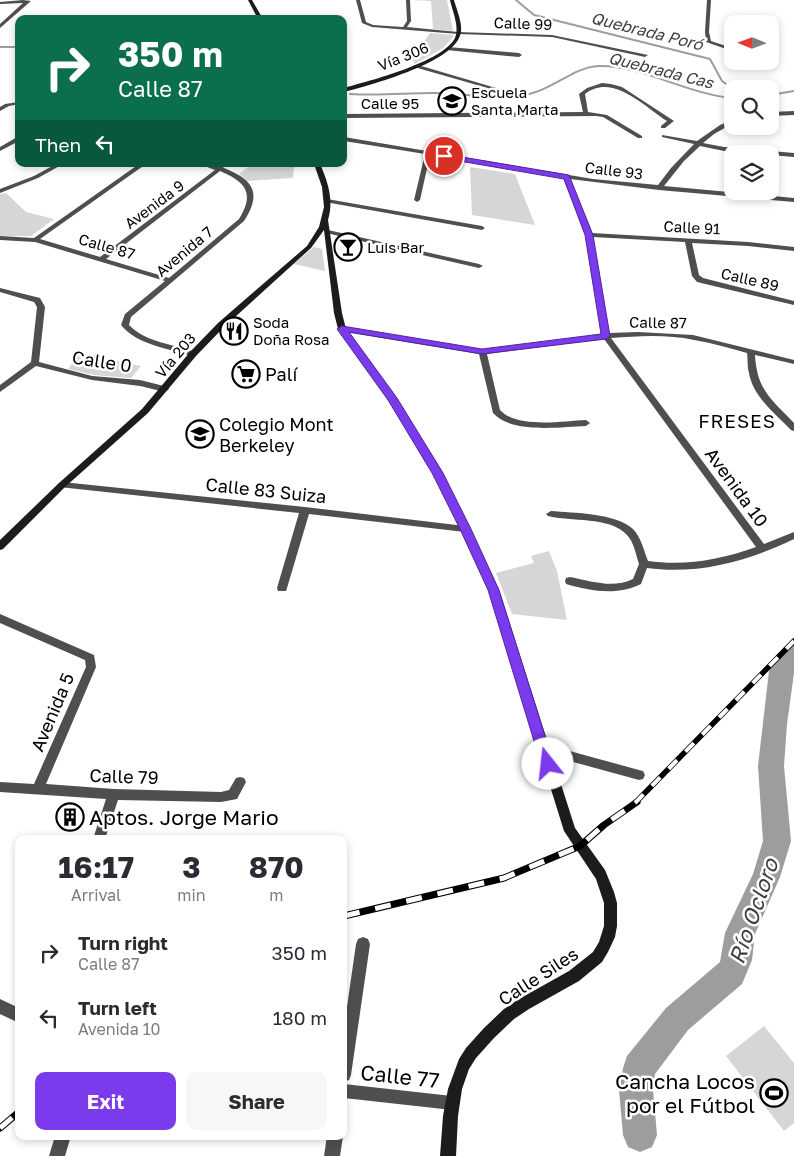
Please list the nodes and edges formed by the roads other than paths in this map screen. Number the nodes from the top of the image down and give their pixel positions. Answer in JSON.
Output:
{"nodes":[{"id":1,"x":30,"y":0,"type":"edge"},
{"id":2,"x":250,"y":0,"type":"edge"},
{"id":3,"x":358,"y":0,"type":"edge"},
{"id":4,"x":408,"y":0,"type":"edge"},
{"id":5,"x":452,"y":0,"type":"edge"},
{"id":6,"x":709,"y":0,"type":"edge"},
{"id":7,"x":0,"y":3,"type":"edge"},
{"id":8,"x":259,"y":15,"type":"edge"},
{"id":9,"x":0,"y":27,"type":"edge"},
{"id":10,"x":404,"y":29,"type":"junction"},
{"id":11,"x":458,"y":33,"type":"junction"},
{"id":12,"x":724,"y":47,"type":"edge"},
{"id":13,"x":448,"y":49,"type":"junction"},
{"id":14,"x":520,"y":54,"type":"dead end"},
{"id":15,"x":645,"y":55,"type":"dead end"},
{"id":16,"x":416,"y":66,"type":"junction"},
{"id":17,"x":493,"y":88,"type":"dead end"},
{"id":18,"x":347,"y":89,"type":"edge"},
{"id":19,"x":15,"y":104,"type":"edge"},
{"id":20,"x":0,"y":109,"type":"edge"},
{"id":21,"x":794,"y":113,"type":"edge"},
{"id":22,"x":586,"y":114,"type":"junction"},
{"id":23,"x":779,"y":114,"type":"edge"},
{"id":24,"x":347,"y":116,"type":"edge"},
{"id":25,"x":724,"y":125,"type":"edge"},
{"id":26,"x":663,"y":127,"type":"dead end"},
{"id":27,"x":664,"y":136,"type":"dead end"},
{"id":28,"x":640,"y":137,"type":"dead end"},
{"id":29,"x":15,"y":140,"type":"edge"},
{"id":30,"x":347,"y":140,"type":"edge"},
{"id":31,"x":699,"y":145,"type":"junction"},
{"id":32,"x":0,"y":149,"type":"edge"},
{"id":33,"x":428,"y":153,"type":"junction"},
{"id":34,"x":794,"y":155,"type":"edge"},
{"id":35,"x":54,"y":167,"type":"edge"},
{"id":36,"x":140,"y":167,"type":"edge"},
{"id":37,"x":216,"y":167,"type":"edge"},
{"id":38,"x":318,"y":167,"type":"edge"},
{"id":39,"x":221,"y":168,"type":"junction"},
{"id":40,"x":566,"y":177,"type":"junction"},
{"id":41,"x":659,"y":188,"type":"junction"},
{"id":42,"x":0,"y":191,"type":"edge"},
{"id":43,"x":417,"y":200,"type":"dead end"},
{"id":44,"x":794,"y":200,"type":"edge"},
{"id":45,"x":327,"y":201,"type":"junction"},
{"id":46,"x":326,"y":221,"type":"junction"},
{"id":47,"x":482,"y":228,"type":"dead end"},
{"id":48,"x":328,"y":232,"type":"junction"},
{"id":49,"x":589,"y":235,"type":"junction"},
{"id":50,"x":0,"y":238,"type":"edge"},
{"id":51,"x":35,"y":240,"type":"junction"},
{"id":52,"x":688,"y":241,"type":"junction"},
{"id":53,"x":309,"y":248,"type":"junction"},
{"id":54,"x":330,"y":250,"type":"junction"},
{"id":55,"x":794,"y":250,"type":"edge"},
{"id":56,"x":102,"y":259,"type":"junction"},
{"id":57,"x":479,"y":266,"type":"dead end"},
{"id":58,"x":170,"y":280,"type":"junction"},
{"id":59,"x":0,"y":290,"type":"edge"},
{"id":60,"x":794,"y":303,"type":"edge"},
{"id":61,"x":342,"y":329,"type":"junction"},
{"id":62,"x":606,"y":336,"type":"junction"},
{"id":63,"x":751,"y":351,"type":"junction"},
{"id":64,"x":482,"y":352,"type":"junction"},
{"id":65,"x":193,"y":354,"type":"junction"},
{"id":66,"x":794,"y":362,"type":"edge"},
{"id":67,"x":35,"y":363,"type":"junction"},
{"id":68,"x":0,"y":389,"type":"edge"},
{"id":69,"x":165,"y":389,"type":"junction"},
{"id":70,"x":586,"y":423,"type":"dead end"},
{"id":71,"x":794,"y":428,"type":"edge"},
{"id":72,"x":62,"y":485,"type":"junction"},
{"id":73,"x":305,"y":510,"type":"junction"},
{"id":74,"x":551,"y":514,"type":"dead end"},
{"id":75,"x":465,"y":529,"type":"junction"},
{"id":76,"x":794,"y":535,"type":"edge"},
{"id":77,"x":0,"y":546,"type":"edge"},
{"id":78,"x":762,"y":548,"type":"junction"},
{"id":79,"x":644,"y":564,"type":"junction"},
{"id":80,"x":570,"y":581,"type":"dead end"},
{"id":81,"x":282,"y":588,"type":"dead end"},
{"id":82,"x":0,"y":618,"type":"edge"},
{"id":83,"x":544,"y":749,"type":"junction"},
{"id":84,"x":639,"y":775,"type":"dead end"},
{"id":85,"x":240,"y":782,"type":"dead end"},
{"id":86,"x":0,"y":787,"type":"edge"},
{"id":87,"x":38,"y":789,"type":"junction"},
{"id":88,"x":114,"y":794,"type":"junction"},
{"id":89,"x":100,"y":835,"type":"edge"},
{"id":90,"x":363,"y":944,"type":"dead end"},
{"id":91,"x":0,"y":1006,"type":"edge"},
{"id":92,"x":15,"y":1014,"type":"edge"},
{"id":93,"x":347,"y":1054,"type":"edge"},
{"id":94,"x":347,"y":1091,"type":"edge"},
{"id":95,"x":452,"y":1103,"type":"junction"},
{"id":96,"x":62,"y":1140,"type":"edge"},
{"id":97,"x":334,"y":1140,"type":"edge"},
{"id":98,"x":57,"y":1156,"type":"edge"},
{"id":99,"x":332,"y":1156,"type":"edge"},
{"id":100,"x":448,"y":1156,"type":"edge"}],
"edges":[{"from":1,"to":7,"type":"street"},
{"from":1,"to":9,"type":"street"},
{"from":2,"to":8,"type":"street"},
{"from":3,"to":10,"type":"street","name":"Calle 99"},
{"from":4,"to":10,"type":"street"},
{"from":5,"to":11,"type":"street"},
{"from":6,"to":12,"type":"street"},
{"from":10,"to":11,"type":"street","name":"Calle 99"},
{"from":11,"to":13,"type":"street","name":"Vía 306"},
{"from":11,"to":15,"type":"street","name":"Calle 99"},
{"from":13,"to":14,"type":"street"},
{"from":13,"to":16,"type":"street","name":"Vía 306"},
{"from":16,"to":17,"type":"street"},
{"from":16,"to":18,"type":"street","name":"Vía 306"},
{"from":19,"to":20,"type":"street"},
{"from":21,"to":23,"type":"street"},
{"from":22,"to":24,"type":"street","name":"Calle 95"},
{"from":22,"to":26,"type":"street"},
{"from":22,"to":28,"type":"street","name":"Calle 95"},
{"from":25,"to":31,"type":"street"},
{"from":27,"to":31,"type":"street"},
{"from":29,"to":32,"type":"street"},
{"from":30,"to":33,"type":"street","name":"Calle 93"},
{"from":31,"to":34,"type":"street"},
{"from":31,"to":41,"type":"street"},
{"from":33,"to":40,"type":"street","name":"Calle 93"},
{"from":33,"to":43,"type":"street"},
{"from":35,"to":42,"type":"street"},
{"from":36,"to":51,"type":"street"},
{"from":37,"to":39,"type":"street"},
{"from":38,"to":45,"type":"street","name":"Vía 203"},
{"from":39,"to":56,"type":"street","name":"Avenida 9"},
{"from":39,"to":58,"type":"street","name":"Avenida 7"},
{"from":40,"to":41,"type":"street","name":"Calle 93"},
{"from":40,"to":49,"type":"street","name":"Avenida 10"},
{"from":41,"to":44,"type":"street","name":"Calle 93"},
{"from":45,"to":46,"type":"street","name":"Vía 203"},
{"from":45,"to":47,"type":"street"},
{"from":46,"to":48,"type":"street","name":"Calle Siles"},
{"from":46,"to":53,"type":"street","name":"Vía 203"},
{"from":48,"to":54,"type":"street","name":"Calle Siles"},
{"from":48,"to":57,"type":"street"},
{"from":49,"to":52,"type":"street","name":"Calle 91"},
{"from":49,"to":62,"type":"street","name":"Avenida 10"},
{"from":50,"to":51,"type":"street","name":"Calle 87"},
{"from":51,"to":56,"type":"street","name":"Calle 87"},
{"from":52,"to":55,"type":"street","name":"Calle 91"},
{"from":52,"to":60,"type":"street","name":"Calle 89"},
{"from":53,"to":54,"type":"street"},
{"from":53,"to":65,"type":"street","name":"Vía 203"},
{"from":54,"to":61,"type":"street","name":"Calle Siles"},
{"from":56,"to":58,"type":"street","name":"Calle 87"},
{"from":58,"to":65,"type":"street","name":"Avenida 7"},
{"from":59,"to":67,"type":"street"},
{"from":61,"to":64,"type":"street","name":"Calle 87"},
{"from":61,"to":75,"type":"street","name":"Calle Siles"},
{"from":62,"to":63,"type":"street","name":"Calle 87"},
{"from":62,"to":64,"type":"street","name":"Calle 87"},
{"from":62,"to":78,"type":"street","name":"Avenida 10"},
{"from":63,"to":66,"type":"street","name":"Calle 87"},
{"from":63,"to":71,"type":"street"},
{"from":64,"to":70,"type":"street"},
{"from":65,"to":69,"type":"street","name":"Vía 203"},
{"from":67,"to":68,"type":"street"},
{"from":67,"to":69,"type":"street","name":"Calle 0"},
{"from":69,"to":72,"type":"street","name":"Vía 203"},
{"from":72,"to":73,"type":"street","name":"Calle 83 Suiza"},
{"from":72,"to":77,"type":"street","name":"Vía 203"},
{"from":73,"to":75,"type":"street","name":"Calle 83 Suiza"},
{"from":73,"to":81,"type":"street"},
{"from":74,"to":79,"type":"street"},
{"from":75,"to":83,"type":"street","name":"Calle Siles"},
{"from":76,"to":78,"type":"street"},
{"from":78,"to":79,"type":"street"},
{"from":79,"to":80,"type":"street"},
{"from":82,"to":87,"type":"street","name":"Avenida 5"},
{"from":83,"to":84,"type":"street"},
{"from":83,"to":95,"type":"street","name":"Calle Siles"},
{"from":85,"to":88,"type":"street","name":"Calle 79"},
{"from":86,"to":87,"type":"street","name":"Calle 79"},
{"from":87,"to":88,"type":"street","name":"Calle 79"},
{"from":88,"to":89,"type":"street"},
{"from":90,"to":93,"type":"street"},
{"from":91,"to":92,"type":"street"},
{"from":94,"to":95,"type":"street","name":"Calle 77"},
{"from":95,"to":100,"type":"street","name":"Calle Siles"},
{"from":96,"to":98,"type":"street"},
{"from":97,"to":99,"type":"street"}]}
